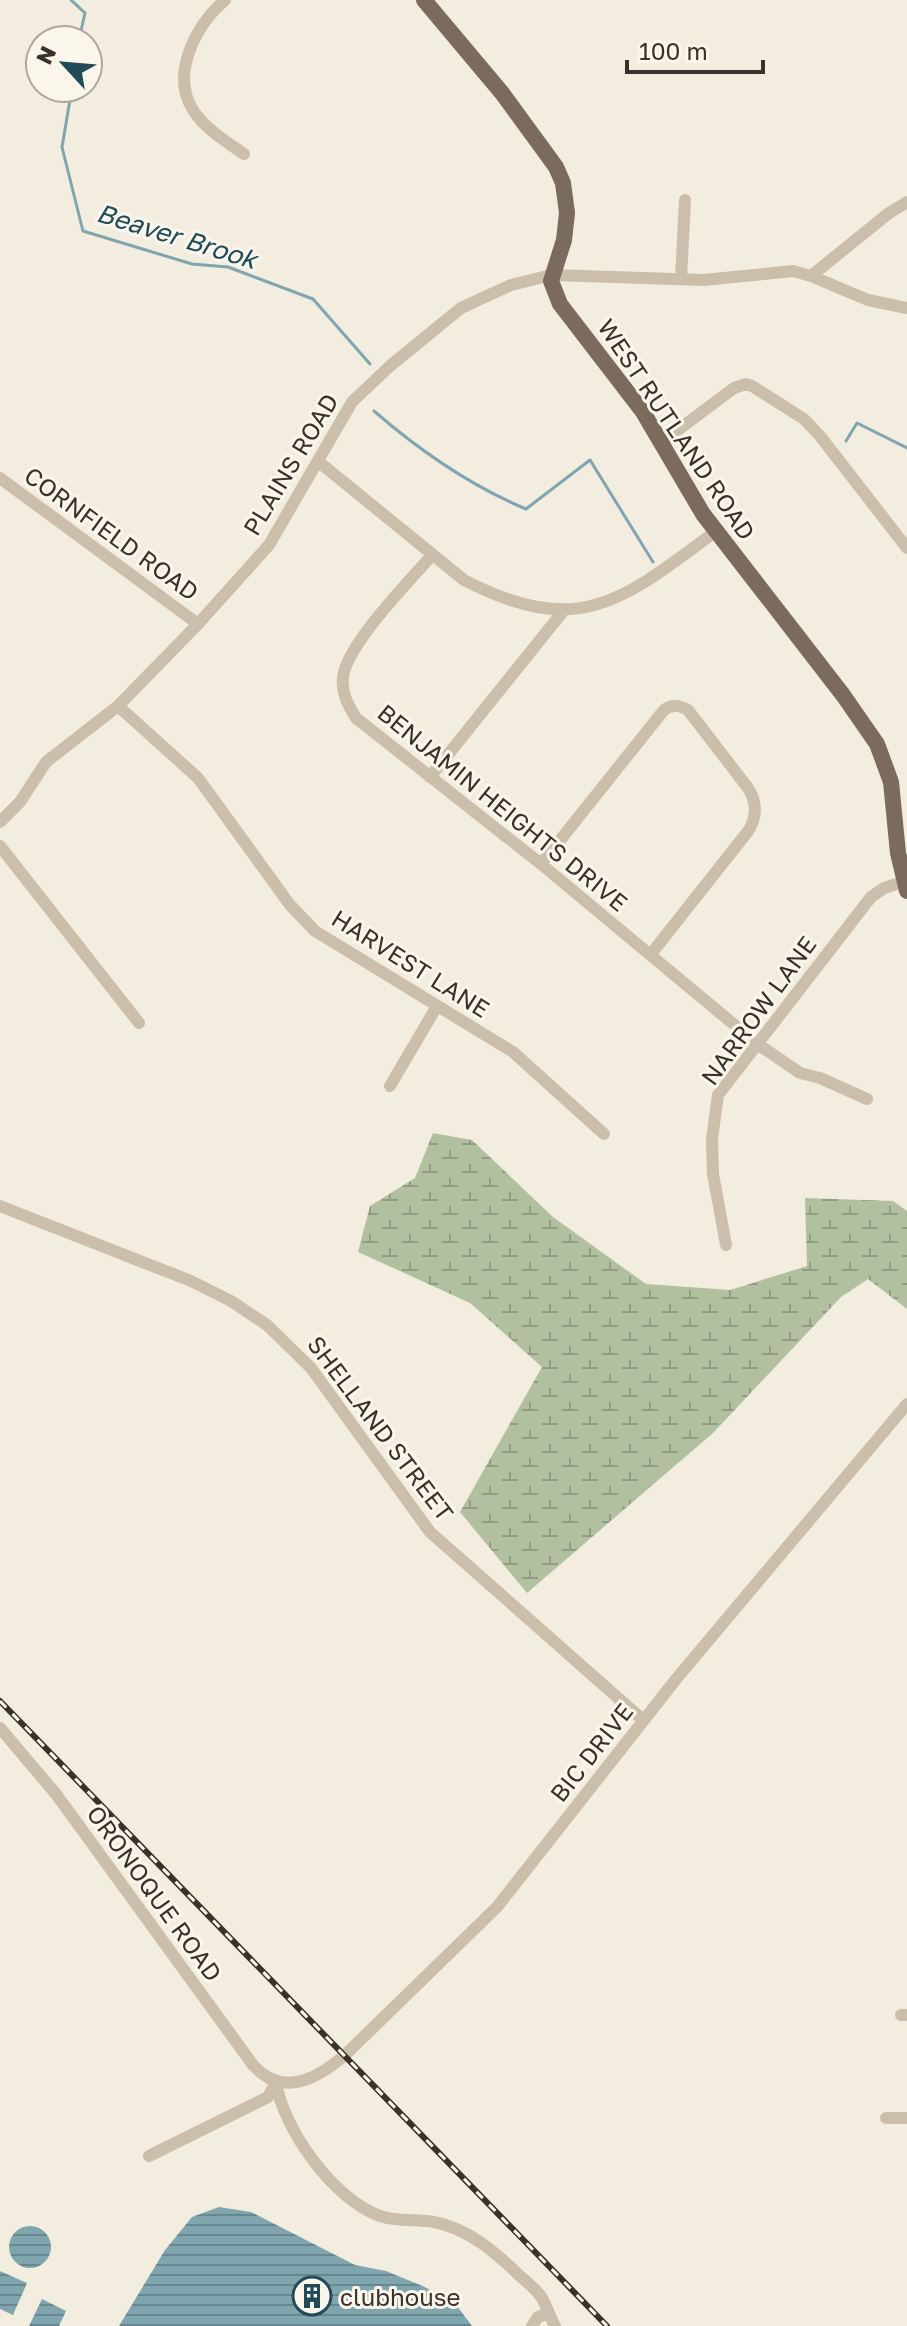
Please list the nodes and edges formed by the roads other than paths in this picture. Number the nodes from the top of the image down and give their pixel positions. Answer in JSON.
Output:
{"nodes":[{"id":1,"x":225,"y":0,"type":"edge"},
{"id":2,"x":424,"y":0,"type":"edge"},
{"id":3,"x":244,"y":154,"type":"dead end"},
{"id":4,"x":685,"y":200,"type":"dead end"},
{"id":5,"x":907,"y":202,"type":"edge"},
{"id":6,"x":551,"y":275,"type":"junction"},
{"id":7,"x":811,"y":276,"type":"junction"},
{"id":8,"x":681,"y":279,"type":"junction"},
{"id":9,"x":907,"y":308,"type":"edge"},
{"id":10,"x":662,"y":442,"type":"junction"},
{"id":11,"x":319,"y":462,"type":"junction"},
{"id":12,"x":0,"y":478,"type":"edge"},
{"id":13,"x":716,"y":531,"type":"junction"},
{"id":14,"x":907,"y":548,"type":"edge"},
{"id":15,"x":432,"y":555,"type":"junction"},
{"id":16,"x":565,"y":609,"type":"junction"},
{"id":17,"x":198,"y":624,"type":"junction"},
{"id":18,"x":118,"y":706,"type":"junction"},
{"id":19,"x":430,"y":777,"type":"junction"},
{"id":20,"x":0,"y":822,"type":"edge"},
{"id":21,"x":0,"y":846,"type":"edge"},
{"id":22,"x":541,"y":864,"type":"junction"},
{"id":23,"x":905,"y":886,"type":"edge"},
{"id":24,"x":651,"y":954,"type":"junction"},
{"id":25,"x":437,"y":1006,"type":"junction"},
{"id":26,"x":139,"y":1023,"type":"dead end"},
{"id":27,"x":737,"y":1027,"type":"dead end"},
{"id":28,"x":756,"y":1043,"type":"junction"},
{"id":29,"x":390,"y":1086,"type":"dead end"},
{"id":30,"x":867,"y":1099,"type":"dead end"},
{"id":31,"x":604,"y":1134,"type":"dead end"},
{"id":32,"x":0,"y":1206,"type":"edge"},
{"id":33,"x":726,"y":1245,"type":"dead end"},
{"id":34,"x":907,"y":1404,"type":"edge"},
{"id":35,"x":643,"y":1720,"type":"junction"},
{"id":36,"x":0,"y":1728,"type":"edge"},
{"id":37,"x":276,"y":2082,"type":"junction"},
{"id":38,"x":886,"y":2118,"type":"dead end"},
{"id":39,"x":907,"y":2118,"type":"edge"},
{"id":40,"x":149,"y":2156,"type":"dead end"},
{"id":41,"x":549,"y":2313,"type":"junction"},
{"id":42,"x":532,"y":2326,"type":"edge"},
{"id":43,"x":555,"y":2326,"type":"edge"}],
"edges":[{"from":1,"to":3,"type":"street"},
{"from":2,"to":6,"type":"main road"},
{"from":4,"to":8,"type":"street"},
{"from":5,"to":7,"type":"street"},
{"from":6,"to":8,"type":"street","name":"PLAINS ROAD"},
{"from":6,"to":10,"type":"main road","name":"WEST RUTLAND ROAD"},
{"from":6,"to":11,"type":"street","name":"PLAINS ROAD"},
{"from":7,"to":8,"type":"street","name":"PLAINS ROAD"},
{"from":7,"to":9,"type":"street","name":"PLAINS ROAD"},
{"from":10,"to":13,"type":"main road","name":"WEST RUTLAND ROAD"},
{"from":10,"to":14,"type":"street"},
{"from":11,"to":15,"type":"street"},
{"from":11,"to":17,"type":"street","name":"PLAINS ROAD"},
{"from":12,"to":17,"type":"street","name":"CORNFIELD ROAD"},
{"from":13,"to":16,"type":"street"},
{"from":13,"to":23,"type":"main road","name":"WEST RUTLAND ROAD"},
{"from":15,"to":16,"type":"street"},
{"from":15,"to":19,"type":"street","name":"BENJAMIN HEIGHTS DRIVE"},
{"from":16,"to":19,"type":"street"},
{"from":17,"to":18,"type":"street","name":"PLAINS ROAD"},
{"from":18,"to":20,"type":"street","name":"PLAINS ROAD"},
{"from":18,"to":25,"type":"street","name":"HARVEST LANE"},
{"from":19,"to":22,"type":"street","name":"BENJAMIN HEIGHTS DRIVE"},
{"from":21,"to":26,"type":"street"},
{"from":22,"to":24,"type":"street","name":"BENJAMIN HEIGHTS DRIVE"},
{"from":22,"to":24,"type":"street"},
{"from":23,"to":28,"type":"street","name":"NARROW LANE"},
{"from":24,"to":27,"type":"street","name":"BENJAMIN HEIGHTS DRIVE"},
{"from":25,"to":29,"type":"street"},
{"from":25,"to":31,"type":"street","name":"HARVEST LANE"},
{"from":28,"to":30,"type":"street"},
{"from":28,"to":33,"type":"street","name":"NARROW LANE"},
{"from":32,"to":35,"type":"street","name":"SHELLAND STREET"},
{"from":34,"to":35,"type":"street","name":"BIC DRIVE"},
{"from":35,"to":37,"type":"street","name":"BIC DRIVE"},
{"from":36,"to":37,"type":"street","name":"ORONOQUE ROAD"},
{"from":37,"to":40,"type":"street"},
{"from":37,"to":41,"type":"street"},
{"from":38,"to":39,"type":"street"},
{"from":41,"to":42,"type":"street"},
{"from":41,"to":43,"type":"street"}]}
